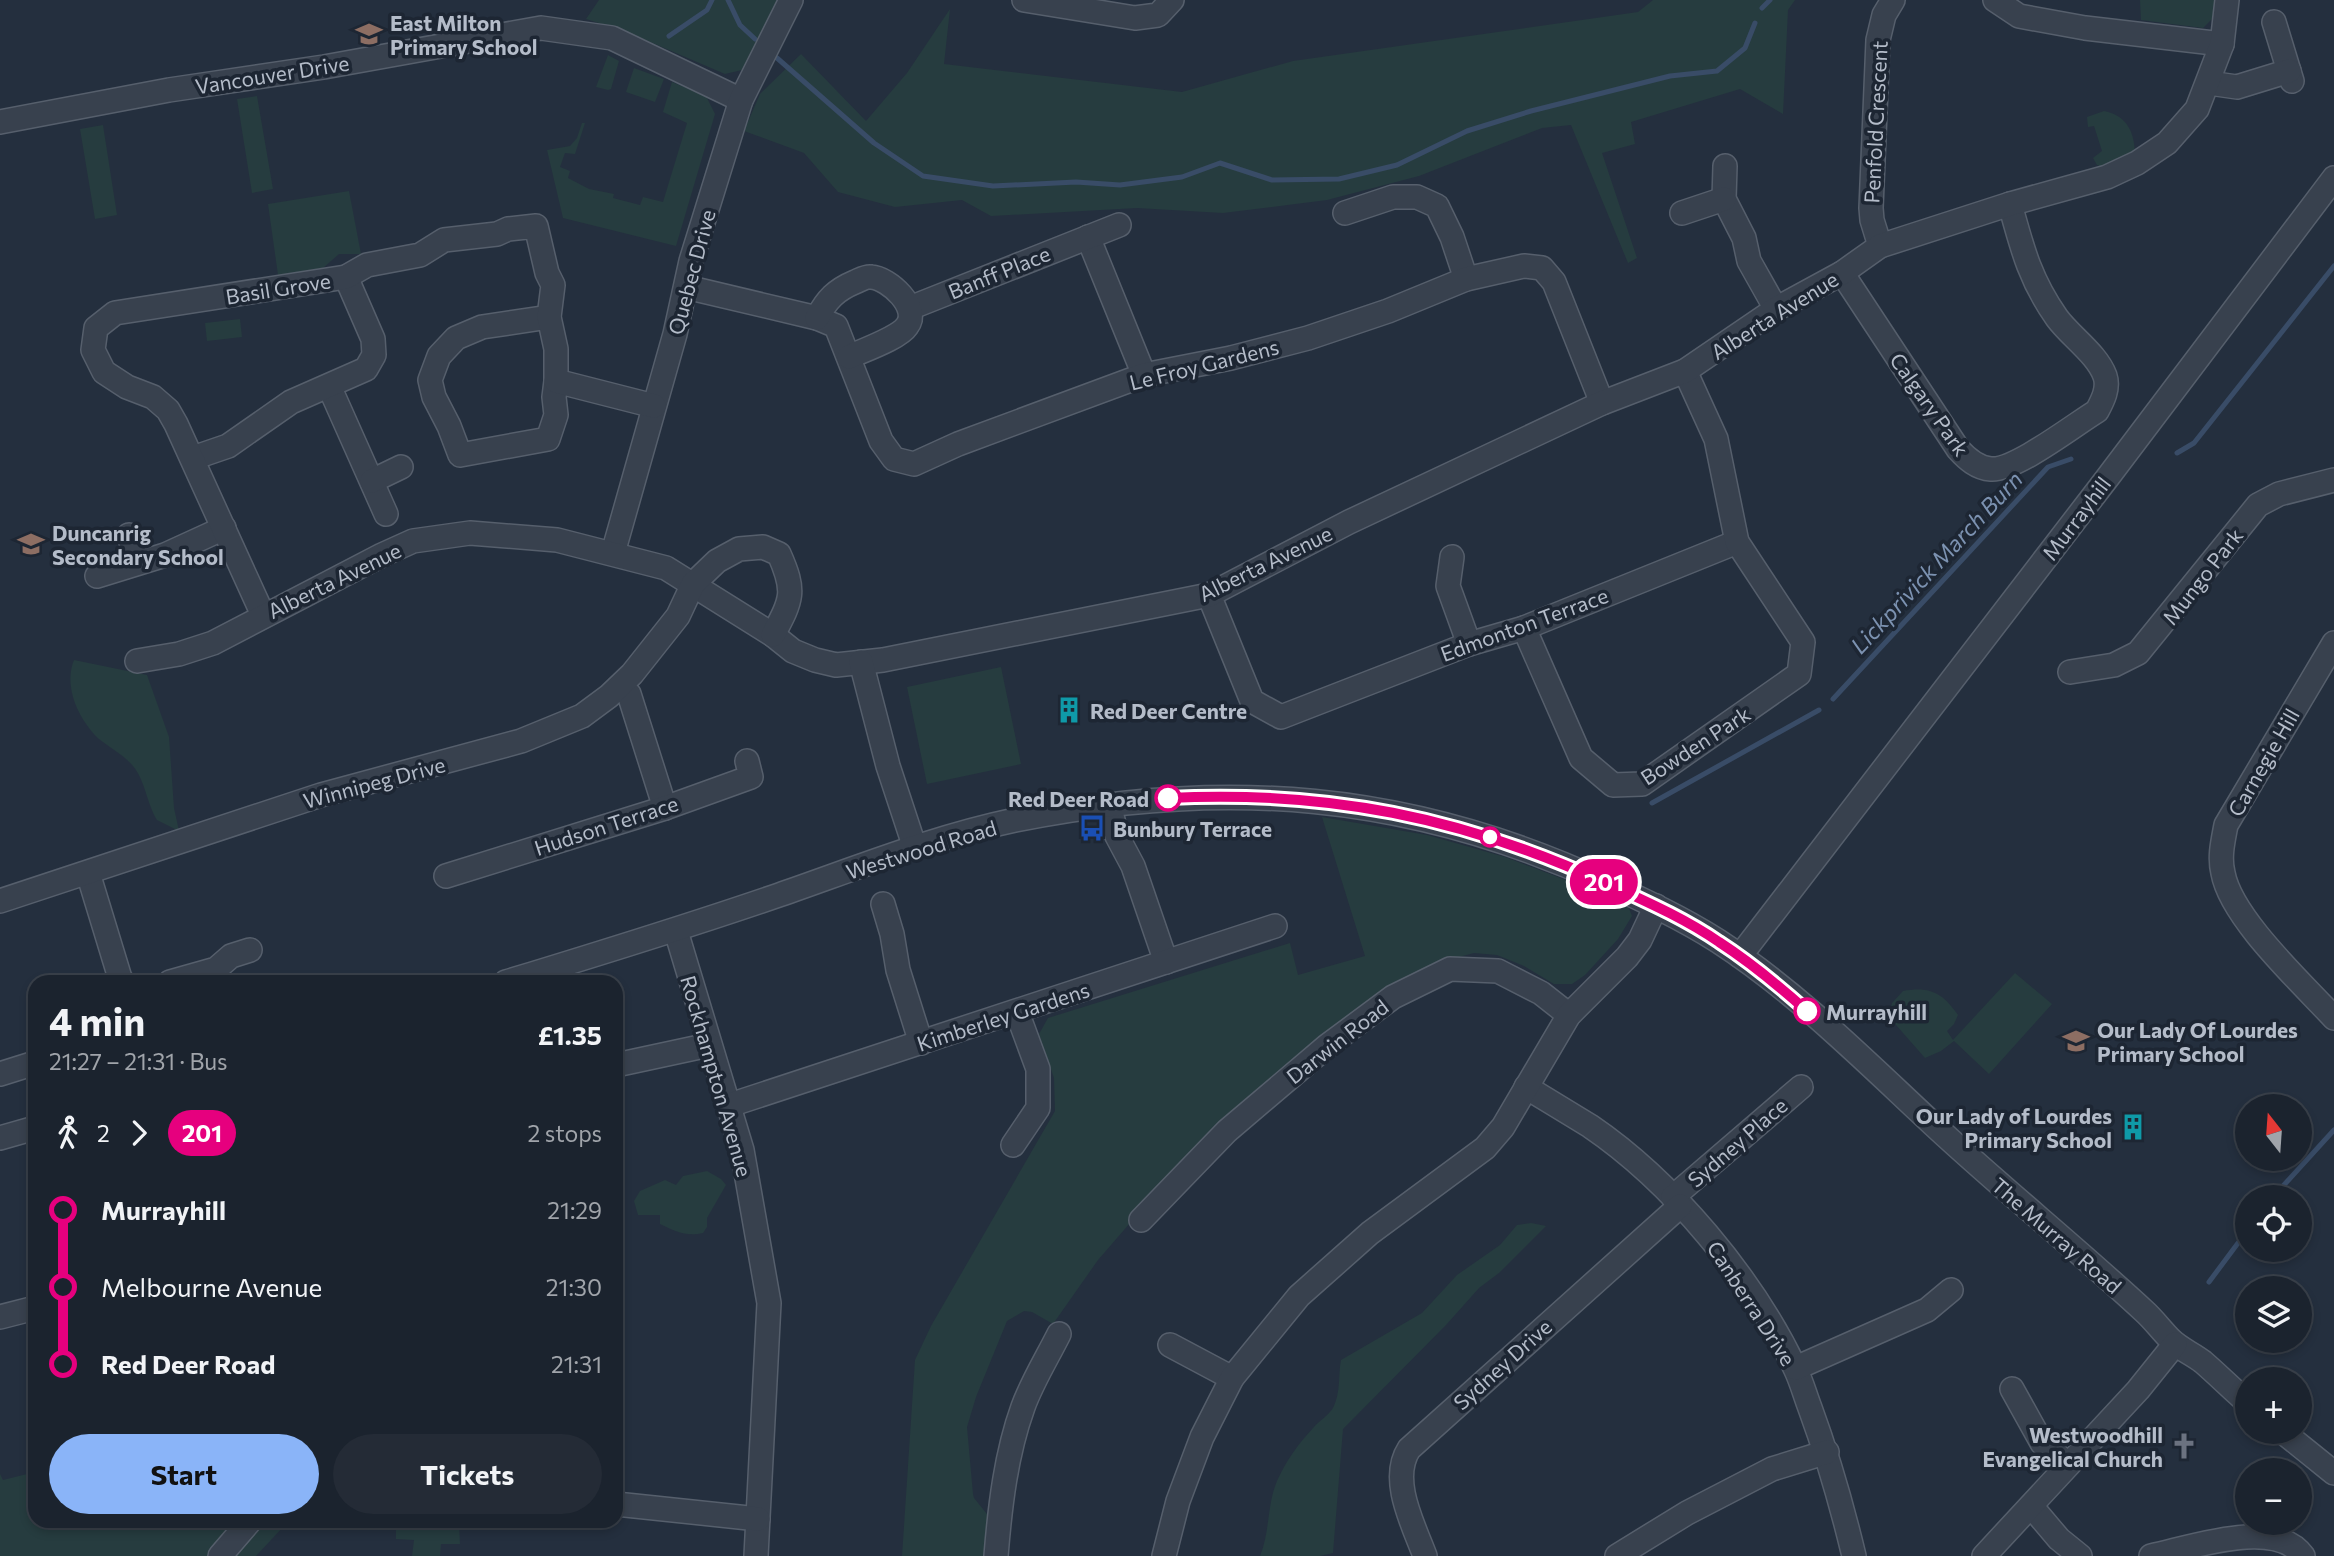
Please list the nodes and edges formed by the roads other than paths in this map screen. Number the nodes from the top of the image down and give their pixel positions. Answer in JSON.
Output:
{"nodes":[{"id":1,"x":791,"y":0,"type":"edge"},
{"id":2,"x":1024,"y":0,"type":"edge"},
{"id":3,"x":1172,"y":0,"type":"edge"},
{"id":4,"x":1893,"y":0,"type":"edge"},
{"id":5,"x":1995,"y":0,"type":"edge"},
{"id":6,"x":2227,"y":0,"type":"edge"},
{"id":7,"x":2274,"y":22,"type":"dead end"},
{"id":8,"x":2222,"y":44,"type":"junction"},
{"id":9,"x":2209,"y":83,"type":"junction"},
{"id":10,"x":741,"y":100,"type":"junction"},
{"id":11,"x":0,"y":122,"type":"edge"},
{"id":12,"x":1724,"y":166,"type":"dead end"},
{"id":13,"x":2334,"y":178,"type":"edge"},
{"id":14,"x":1724,"y":199,"type":"junction"},
{"id":15,"x":2010,"y":204,"type":"junction"},
{"id":16,"x":1345,"y":213,"type":"dead end"},
{"id":17,"x":1682,"y":213,"type":"dead end"},
{"id":18,"x":1119,"y":225,"type":"dead end"},
{"id":19,"x":1087,"y":237,"type":"junction"},
{"id":20,"x":1880,"y":246,"type":"junction"},
{"id":21,"x":1842,"y":273,"type":"junction"},
{"id":22,"x":346,"y":276,"type":"junction"},
{"id":23,"x":1465,"y":279,"type":"junction"},
{"id":24,"x":686,"y":287,"type":"junction"},
{"id":25,"x":910,"y":308,"type":"junction"},
{"id":26,"x":1776,"y":309,"type":"junction"},
{"id":27,"x":550,"y":317,"type":"junction"},
{"id":28,"x":817,"y":318,"type":"junction"},
{"id":29,"x":849,"y":357,"type":"junction"},
{"id":30,"x":1685,"y":370,"type":"junction"},
{"id":31,"x":1144,"y":375,"type":"junction"},
{"id":32,"x":556,"y":381,"type":"junction"},
{"id":33,"x":329,"y":386,"type":"junction"},
{"id":34,"x":1602,"y":403,"type":"junction"},
{"id":35,"x":654,"y":406,"type":"junction"},
{"id":36,"x":193,"y":458,"type":"junction"},
{"id":37,"x":401,"y":467,"type":"dead end"},
{"id":38,"x":2334,"y":480,"type":"edge"},
{"id":39,"x":372,"y":481,"type":"junction"},
{"id":40,"x":386,"y":514,"type":"dead end"},
{"id":41,"x":224,"y":528,"type":"junction"},
{"id":42,"x":129,"y":535,"type":"dead end"},
{"id":43,"x":1737,"y":542,"type":"junction"},
{"id":44,"x":613,"y":553,"type":"junction"},
{"id":45,"x":1452,"y":557,"type":"dead end"},
{"id":46,"x":137,"y":564,"type":"junction"},
{"id":47,"x":97,"y":576,"type":"dead end"},
{"id":48,"x":693,"y":584,"type":"junction"},
{"id":49,"x":1209,"y":595,"type":"junction"},
{"id":50,"x":263,"y":615,"type":"junction"},
{"id":51,"x":1524,"y":628,"type":"junction"},
{"id":52,"x":773,"y":635,"type":"junction"},
{"id":53,"x":2334,"y":643,"type":"edge"},
{"id":54,"x":1469,"y":644,"type":"junction"},
{"id":55,"x":137,"y":661,"type":"dead end"},
{"id":56,"x":861,"y":662,"type":"junction"},
{"id":57,"x":2327,"y":669,"type":"edge"},
{"id":58,"x":2070,"y":672,"type":"dead end"},
{"id":59,"x":618,"y":688,"type":"junction"},
{"id":60,"x":747,"y":761,"type":"dead end"},
{"id":61,"x":1109,"y":804,"type":"junction"},
{"id":62,"x":665,"y":807,"type":"junction"},
{"id":63,"x":915,"y":848,"type":"junction"},
{"id":64,"x":88,"y":873,"type":"junction"},
{"id":65,"x":446,"y":876,"type":"dead end"},
{"id":66,"x":0,"y":901,"type":"edge"},
{"id":67,"x":883,"y":904,"type":"dead end"},
{"id":68,"x":1656,"y":906,"type":"junction"},
{"id":69,"x":1275,"y":926,"type":"dead end"},
{"id":70,"x":676,"y":931,"type":"junction"},
{"id":71,"x":250,"y":950,"type":"dead end"},
{"id":72,"x":1740,"y":956,"type":"junction"},
{"id":73,"x":1166,"y":962,"type":"junction"},
{"id":74,"x":119,"y":975,"type":"edge"},
{"id":75,"x":195,"y":975,"type":"edge"},
{"id":76,"x":529,"y":975,"type":"edge"},
{"id":77,"x":1017,"y":1012,"type":"junction"},
{"id":78,"x":1569,"y":1016,"type":"junction"},
{"id":79,"x":2334,"y":1018,"type":"edge"},
{"id":80,"x":921,"y":1043,"type":"junction"},
{"id":81,"x":709,"y":1045,"type":"junction"},
{"id":82,"x":623,"y":1063,"type":"edge"},
{"id":83,"x":28,"y":1065,"type":"edge"},
{"id":84,"x":0,"y":1074,"type":"edge"},
{"id":85,"x":1526,"y":1087,"type":"junction"},
{"id":86,"x":1801,"y":1087,"type":"dead end"},
{"id":87,"x":730,"y":1105,"type":"junction"},
{"id":88,"x":28,"y":1130,"type":"edge"},
{"id":89,"x":0,"y":1138,"type":"edge"},
{"id":90,"x":1013,"y":1145,"type":"dead end"},
{"id":91,"x":1676,"y":1201,"type":"junction"},
{"id":92,"x":1141,"y":1220,"type":"dead end"},
{"id":93,"x":1951,"y":1290,"type":"dead end"},
{"id":94,"x":28,"y":1310,"type":"edge"},
{"id":95,"x":0,"y":1317,"type":"edge"},
{"id":96,"x":1059,"y":1334,"type":"dead end"},
{"id":97,"x":2175,"y":1344,"type":"junction"},
{"id":98,"x":1170,"y":1345,"type":"dead end"},
{"id":99,"x":1796,"y":1368,"type":"junction"},
{"id":100,"x":1233,"y":1378,"type":"junction"},
{"id":101,"x":2012,"y":1389,"type":"dead end"},
{"id":102,"x":2235,"y":1391,"type":"edge"},
{"id":103,"x":2301,"y":1444,"type":"edge"},
{"id":104,"x":1827,"y":1452,"type":"junction"},
{"id":105,"x":2068,"y":1464,"type":"junction"},
{"id":106,"x":2331,"y":1464,"type":"edge"},
{"id":107,"x":623,"y":1505,"type":"edge"},
{"id":108,"x":2031,"y":1506,"type":"junction"},
{"id":109,"x":758,"y":1520,"type":"junction"},
{"id":110,"x":244,"y":1528,"type":"edge"},
{"id":111,"x":220,"y":1556,"type":"edge"},
{"id":112,"x":756,"y":1556,"type":"edge"},
{"id":113,"x":996,"y":1556,"type":"edge"},
{"id":114,"x":1164,"y":1556,"type":"edge"},
{"id":115,"x":1425,"y":1556,"type":"edge"},
{"id":116,"x":1616,"y":1556,"type":"edge"},
{"id":117,"x":1854,"y":1556,"type":"edge"},
{"id":118,"x":1984,"y":1556,"type":"edge"},
{"id":119,"x":2080,"y":1556,"type":"edge"},
{"id":120,"x":2151,"y":1556,"type":"edge"},
{"id":121,"x":2304,"y":1556,"type":"edge"}],
"edges":[{"from":1,"to":10,"type":"street","name":"Quebec Drive"},
{"from":2,"to":3,"type":"street"},
{"from":4,"to":20,"type":"street","name":"Penfold Crescent"},
{"from":5,"to":8,"type":"street"},
{"from":6,"to":8,"type":"street","name":"Alberta Avenue"},
{"from":7,"to":9,"type":"street"},
{"from":8,"to":9,"type":"street","name":"Alberta Avenue"},
{"from":9,"to":15,"type":"street","name":"Alberta Avenue"},
{"from":10,"to":11,"type":"street","name":"Vancouver Drive"},
{"from":10,"to":24,"type":"street","name":"Quebec Drive"},
{"from":12,"to":14,"type":"street"},
{"from":13,"to":72,"type":"street","name":"Murrayhill"},
{"from":14,"to":17,"type":"street"},
{"from":14,"to":26,"type":"street"},
{"from":15,"to":20,"type":"street","name":"Alberta Avenue"},
{"from":15,"to":21,"type":"street","name":"Calgary Park"},
{"from":16,"to":23,"type":"street"},
{"from":18,"to":19,"type":"street","name":"Banff Place"},
{"from":19,"to":25,"type":"street","name":"Banff Place"},
{"from":19,"to":31,"type":"street"},
{"from":20,"to":21,"type":"street","name":"Alberta Avenue"},
{"from":21,"to":26,"type":"street","name":"Alberta Avenue"},
{"from":22,"to":27,"type":"street"},
{"from":22,"to":33,"type":"street","name":"Basil Grove"},
{"from":22,"to":36,"type":"street","name":"Basil Grove"},
{"from":23,"to":31,"type":"street","name":"Le Froy Gardens"},
{"from":23,"to":34,"type":"street","name":"Le Froy Gardens"},
{"from":24,"to":28,"type":"street","name":"Le Froy Gardens"},
{"from":24,"to":35,"type":"street","name":"Quebec Drive"},
{"from":25,"to":28,"type":"street"},
{"from":25,"to":29,"type":"street"},
{"from":26,"to":30,"type":"street","name":"Alberta Avenue"},
{"from":27,"to":32,"type":"street"},
{"from":27,"to":32,"type":"street"},
{"from":28,"to":29,"type":"street","name":"Le Froy Gardens"},
{"from":29,"to":31,"type":"street","name":"Le Froy Gardens"},
{"from":30,"to":34,"type":"street","name":"Alberta Avenue"},
{"from":30,"to":43,"type":"street"},
{"from":32,"to":35,"type":"street"},
{"from":33,"to":36,"type":"street","name":"Basil Grove"},
{"from":33,"to":39,"type":"street"},
{"from":34,"to":49,"type":"street","name":"Alberta Avenue"},
{"from":35,"to":44,"type":"street","name":"Quebec Drive"},
{"from":36,"to":41,"type":"street","name":"Basil Grove"},
{"from":37,"to":39,"type":"street"},
{"from":38,"to":58,"type":"street","name":"Mungo Park"},
{"from":39,"to":40,"type":"street"},
{"from":41,"to":46,"type":"street"},
{"from":41,"to":50,"type":"street","name":"Basil Grove"},
{"from":42,"to":46,"type":"street"},
{"from":43,"to":51,"type":"street","name":"Edmonton Terrace"},
{"from":43,"to":51,"type":"street","name":"Bowden Park"},
{"from":44,"to":48,"type":"street","name":"Alberta Avenue"},
{"from":44,"to":50,"type":"street","name":"Alberta Avenue"},
{"from":45,"to":54,"type":"street"},
{"from":46,"to":47,"type":"street"},
{"from":48,"to":52,"type":"street","name":"Alberta Avenue"},
{"from":48,"to":52,"type":"street"},
{"from":48,"to":59,"type":"street","name":"Winnipeg Drive"},
{"from":49,"to":54,"type":"street","name":"Edmonton Terrace"},
{"from":49,"to":56,"type":"street","name":"Alberta Avenue"},
{"from":50,"to":55,"type":"street","name":"Alberta Avenue"},
{"from":51,"to":54,"type":"street","name":"Edmonton Terrace"},
{"from":52,"to":56,"type":"street","name":"Alberta Avenue"},
{"from":53,"to":57,"type":"street","name":"Carnegie Hill"},
{"from":56,"to":63,"type":"street"},
{"from":57,"to":79,"type":"street","name":"Carnegie Hill"},
{"from":59,"to":62,"type":"street"},
{"from":59,"to":64,"type":"street","name":"Winnipeg Drive"},
{"from":60,"to":62,"type":"street","name":"Hudson Terrace"},
{"from":61,"to":63,"type":"street","name":"Westwood Road"},
{"from":61,"to":68,"type":"street","name":"Westwood Road"},
{"from":61,"to":73,"type":"street"},
{"from":62,"to":65,"type":"street","name":"Hudson Terrace"},
{"from":63,"to":70,"type":"street","name":"Westwood Road"},
{"from":64,"to":66,"type":"street","name":"Winnipeg Drive"},
{"from":64,"to":74,"type":"street"},
{"from":67,"to":80,"type":"street"},
{"from":68,"to":72,"type":"street","name":"Westwood Road"},
{"from":68,"to":78,"type":"street"},
{"from":69,"to":73,"type":"street","name":"Kimberley Gardens"},
{"from":70,"to":76,"type":"street","name":"Westwood Road"},
{"from":70,"to":81,"type":"street","name":"Rockhampton Avenue"},
{"from":71,"to":75,"type":"street"},
{"from":72,"to":97,"type":"street","name":"The Murray Road"},
{"from":73,"to":77,"type":"street","name":"Kimberley Gardens"},
{"from":77,"to":80,"type":"street","name":"Kimberley Gardens"},
{"from":77,"to":90,"type":"street"},
{"from":78,"to":85,"type":"street"},
{"from":78,"to":92,"type":"street","name":"Darwin Road"},
{"from":80,"to":87,"type":"street","name":"Kimberley Gardens"},
{"from":81,"to":82,"type":"street"},
{"from":81,"to":87,"type":"street","name":"Rockhampton Avenue"},
{"from":83,"to":84,"type":"street"},
{"from":85,"to":91,"type":"street","name":"Canberra Drive"},
{"from":85,"to":100,"type":"street"},
{"from":86,"to":91,"type":"street","name":"Sydney Place"},
{"from":87,"to":109,"type":"street","name":"Rockhampton Avenue"},
{"from":88,"to":89,"type":"street"},
{"from":91,"to":99,"type":"street","name":"Canberra Drive"},
{"from":91,"to":115,"type":"street","name":"Sydney Drive"},
{"from":93,"to":99,"type":"street"},
{"from":94,"to":95,"type":"street"},
{"from":96,"to":113,"type":"street"},
{"from":97,"to":102,"type":"street","name":"The Murray Road"},
{"from":97,"to":105,"type":"street"},
{"from":98,"to":100,"type":"street"},
{"from":99,"to":104,"type":"street","name":"Canberra Drive"},
{"from":100,"to":114,"type":"street"},
{"from":101,"to":105,"type":"street"},
{"from":103,"to":106,"type":"street"},
{"from":104,"to":116,"type":"street"},
{"from":104,"to":117,"type":"street","name":"Canberra Drive"},
{"from":105,"to":108,"type":"street"},
{"from":107,"to":109,"type":"street"},
{"from":108,"to":118,"type":"street"},
{"from":108,"to":119,"type":"street"},
{"from":109,"to":112,"type":"street","name":"Rockhampton Avenue"},
{"from":110,"to":111,"type":"street"},
{"from":120,"to":121,"type":"street"}]}
